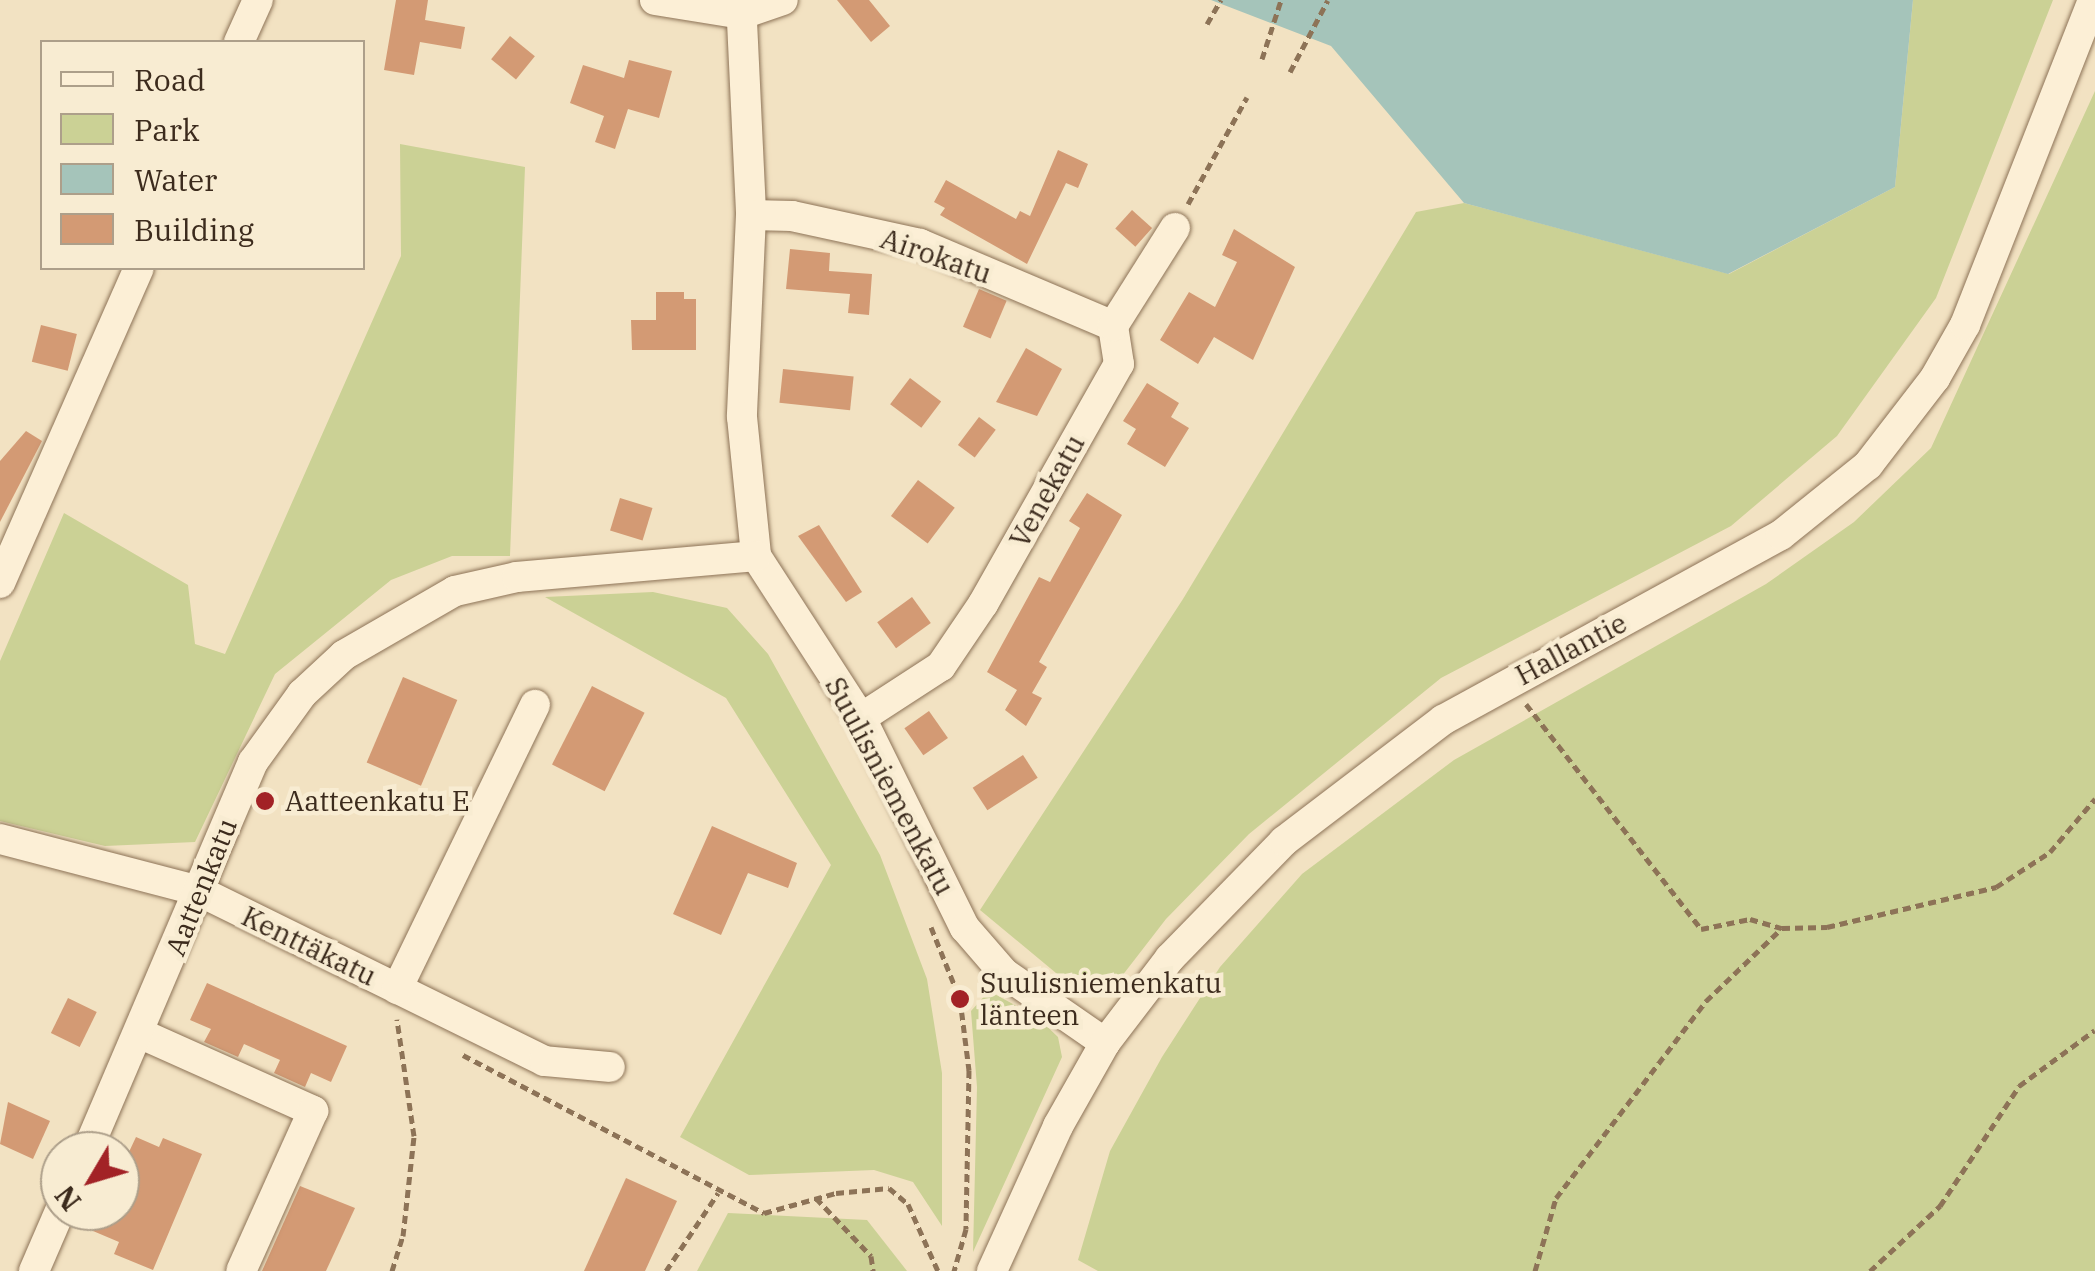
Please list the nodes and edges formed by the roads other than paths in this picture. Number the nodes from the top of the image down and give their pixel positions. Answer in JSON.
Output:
{"nodes":[{"id":1,"x":258,"y":0,"type":"edge"},
{"id":2,"x":655,"y":0,"type":"edge"},
{"id":3,"x":782,"y":0,"type":"edge"},
{"id":4,"x":2093,"y":0,"type":"edge"},
{"id":5,"x":742,"y":7,"type":"edge"},
{"id":6,"x":240,"y":40,"type":"edge"},
{"id":7,"x":751,"y":215,"type":"junction"},
{"id":8,"x":1174,"y":228,"type":"road end"},
{"id":9,"x":139,"y":270,"type":"edge"},
{"id":10,"x":1113,"y":326,"type":"junction"},
{"id":11,"x":756,"y":556,"type":"junction"},
{"id":12,"x":0,"y":583,"type":"edge"},
{"id":13,"x":535,"y":705,"type":"dead end"},
{"id":14,"x":861,"y":718,"type":"junction"},
{"id":15,"x":0,"y":839,"type":"edge"},
{"id":16,"x":199,"y":891,"type":"junction"},
{"id":17,"x":396,"y":988,"type":"junction"},
{"id":18,"x":139,"y":1033,"type":"junction"},
{"id":19,"x":1105,"y":1043,"type":"junction"},
{"id":20,"x":610,"y":1068,"type":"dead end"},
{"id":21,"x":96,"y":1131,"type":"edge"},
{"id":22,"x":51,"y":1231,"type":"edge"},
{"id":23,"x":34,"y":1271,"type":"edge"},
{"id":24,"x":241,"y":1271,"type":"edge"},
{"id":25,"x":992,"y":1271,"type":"edge"}],
"edges":[{"from":1,"to":6,"type":"street"},
{"from":2,"to":5,"type":"street"},
{"from":3,"to":5,"type":"street"},
{"from":4,"to":19,"type":"street","name":"Hallantie"},
{"from":5,"to":7,"type":"street","name":"Suulisniemenkatu"},
{"from":7,"to":10,"type":"street","name":"Airokatu"},
{"from":7,"to":11,"type":"street","name":"Suulisniemenkatu"},
{"from":8,"to":10,"type":"street"},
{"from":9,"to":12,"type":"street"},
{"from":10,"to":14,"type":"street","name":"Venekatu"},
{"from":11,"to":14,"type":"street","name":"Suulisniemenkatu"},
{"from":11,"to":16,"type":"street","name":"Aattenkatu"},
{"from":13,"to":17,"type":"street"},
{"from":14,"to":19,"type":"street","name":"Suulisniemenkatu"},
{"from":15,"to":16,"type":"street","name":"Kenttäkatu"},
{"from":16,"to":17,"type":"street","name":"Kenttäkatu"},
{"from":16,"to":18,"type":"street","name":"Aattenkatu"},
{"from":17,"to":20,"type":"street","name":"Kenttäkatu"},
{"from":18,"to":21,"type":"street","name":"Aattenkatu"},
{"from":18,"to":24,"type":"street"},
{"from":19,"to":25,"type":"street","name":"Hallantie"},
{"from":22,"to":23,"type":"street"}]}
